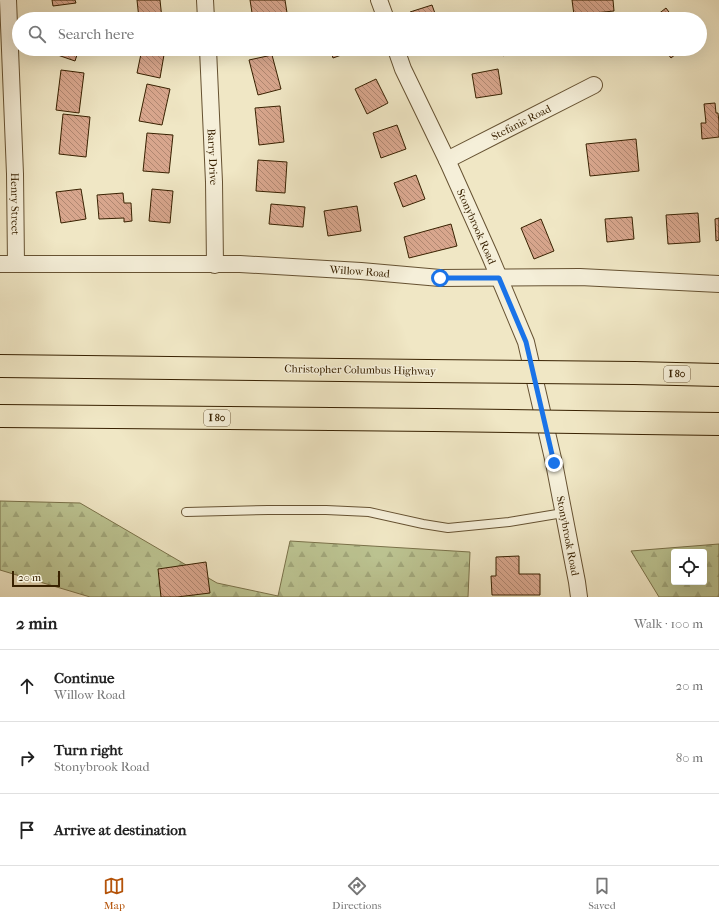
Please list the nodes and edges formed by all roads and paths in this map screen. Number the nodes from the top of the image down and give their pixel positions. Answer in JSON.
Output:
{"nodes":[{"id":1,"x":8,"y":0,"type":"edge"},
{"id":2,"x":206,"y":0,"type":"edge"},
{"id":3,"x":379,"y":0,"type":"edge"},
{"id":4,"x":206,"y":12,"type":"edge"},
{"id":5,"x":383,"y":12,"type":"edge"},
{"id":6,"x":208,"y":56,"type":"edge"},
{"id":7,"x":398,"y":56,"type":"edge"},
{"id":8,"x":594,"y":84,"type":"dead end"},
{"id":9,"x":447,"y":160,"type":"junction"},
{"id":10,"x":8,"y":264,"type":"edge"},
{"id":11,"x":215,"y":265,"type":"junction"},
{"id":12,"x":499,"y":278,"type":"junction"},
{"id":13,"x":719,"y":284,"type":"edge"},
{"id":14,"x":0,"y":366,"type":"edge"},
{"id":15,"x":719,"y":374,"type":"edge"},
{"id":16,"x":0,"y":416,"type":"edge"},
{"id":17,"x":719,"y":424,"type":"edge"},
{"id":18,"x":186,"y":512,"type":"dead end"},
{"id":19,"x":563,"y":513,"type":"junction"},
{"id":20,"x":579,"y":597,"type":"edge"}],
"edges":[{"from":1,"to":10,"type":"street","name":"Henry Street"},
{"from":2,"to":4,"type":"street"},
{"from":3,"to":5,"type":"street"},
{"from":6,"to":11,"type":"street","name":"Barry Drive"},
{"from":7,"to":9,"type":"street","name":"Stonybrook Road"},
{"from":8,"to":9,"type":"street","name":"Stefanic Road"},
{"from":9,"to":12,"type":"street","name":"Stonybrook Road"},
{"from":10,"to":11,"type":"street","name":"Willow Road"},
{"from":11,"to":12,"type":"street","name":"Willow Road"},
{"from":12,"to":13,"type":"street","name":"Willow Road"},
{"from":12,"to":19,"type":"street","name":"Stonybrook Road"},
{"from":14,"to":15,"type":"highway","name":"Christopher Columbus Highway","number":"I 80","bridge":true},
{"from":16,"to":17,"type":"highway","number":"I 80","bridge":true},
{"from":18,"to":19,"type":"lane"},
{"from":19,"to":20,"type":"street","name":"Stonybrook Road"}]}
